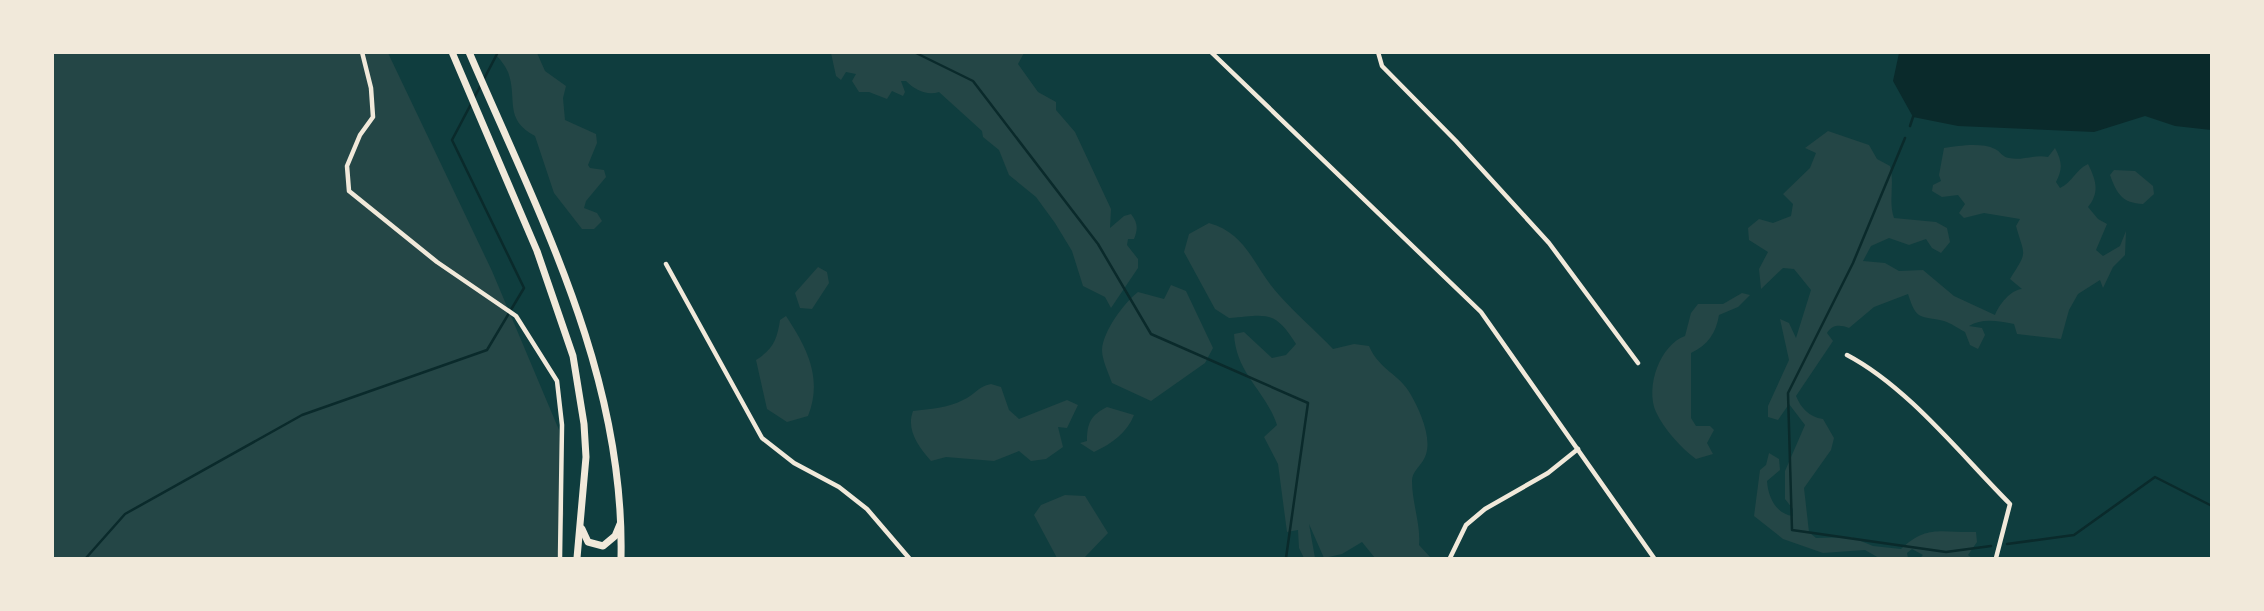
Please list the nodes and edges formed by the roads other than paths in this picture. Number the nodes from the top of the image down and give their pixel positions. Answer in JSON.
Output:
{"nodes":[{"id":1,"x":362,"y":52,"type":"edge"},
{"id":2,"x":452,"y":52,"type":"edge"},
{"id":3,"x":469,"y":52,"type":"edge"},
{"id":4,"x":1211,"y":52,"type":"edge"},
{"id":5,"x":1378,"y":52,"type":"edge"},
{"id":6,"x":666,"y":264,"type":"dead end"},
{"id":7,"x":1847,"y":355,"type":"dead end"},
{"id":8,"x":1638,"y":363,"type":"dead end"},
{"id":9,"x":1578,"y":449,"type":"junction"},
{"id":10,"x":620,"y":523,"type":"junction"},
{"id":11,"x":581,"y":525,"type":"junction"},
{"id":12,"x":561,"y":558,"type":"edge"},
{"id":13,"x":577,"y":558,"type":"edge"},
{"id":14,"x":621,"y":558,"type":"edge"},
{"id":15,"x":909,"y":558,"type":"edge"},
{"id":16,"x":1450,"y":558,"type":"edge"},
{"id":17,"x":1654,"y":558,"type":"edge"},
{"id":18,"x":1996,"y":558,"type":"edge"}],
"edges":[{"from":1,"to":12,"type":"street"},
{"from":2,"to":11,"type":"main road"},
{"from":3,"to":10,"type":"main road"},
{"from":4,"to":9,"type":"street"},
{"from":5,"to":8,"type":"street"},
{"from":6,"to":15,"type":"street"},
{"from":7,"to":18,"type":"street"},
{"from":9,"to":16,"type":"street"},
{"from":9,"to":17,"type":"street"},
{"from":10,"to":11,"type":"main road"},
{"from":10,"to":14,"type":"main road"},
{"from":11,"to":13,"type":"main road"}]}
